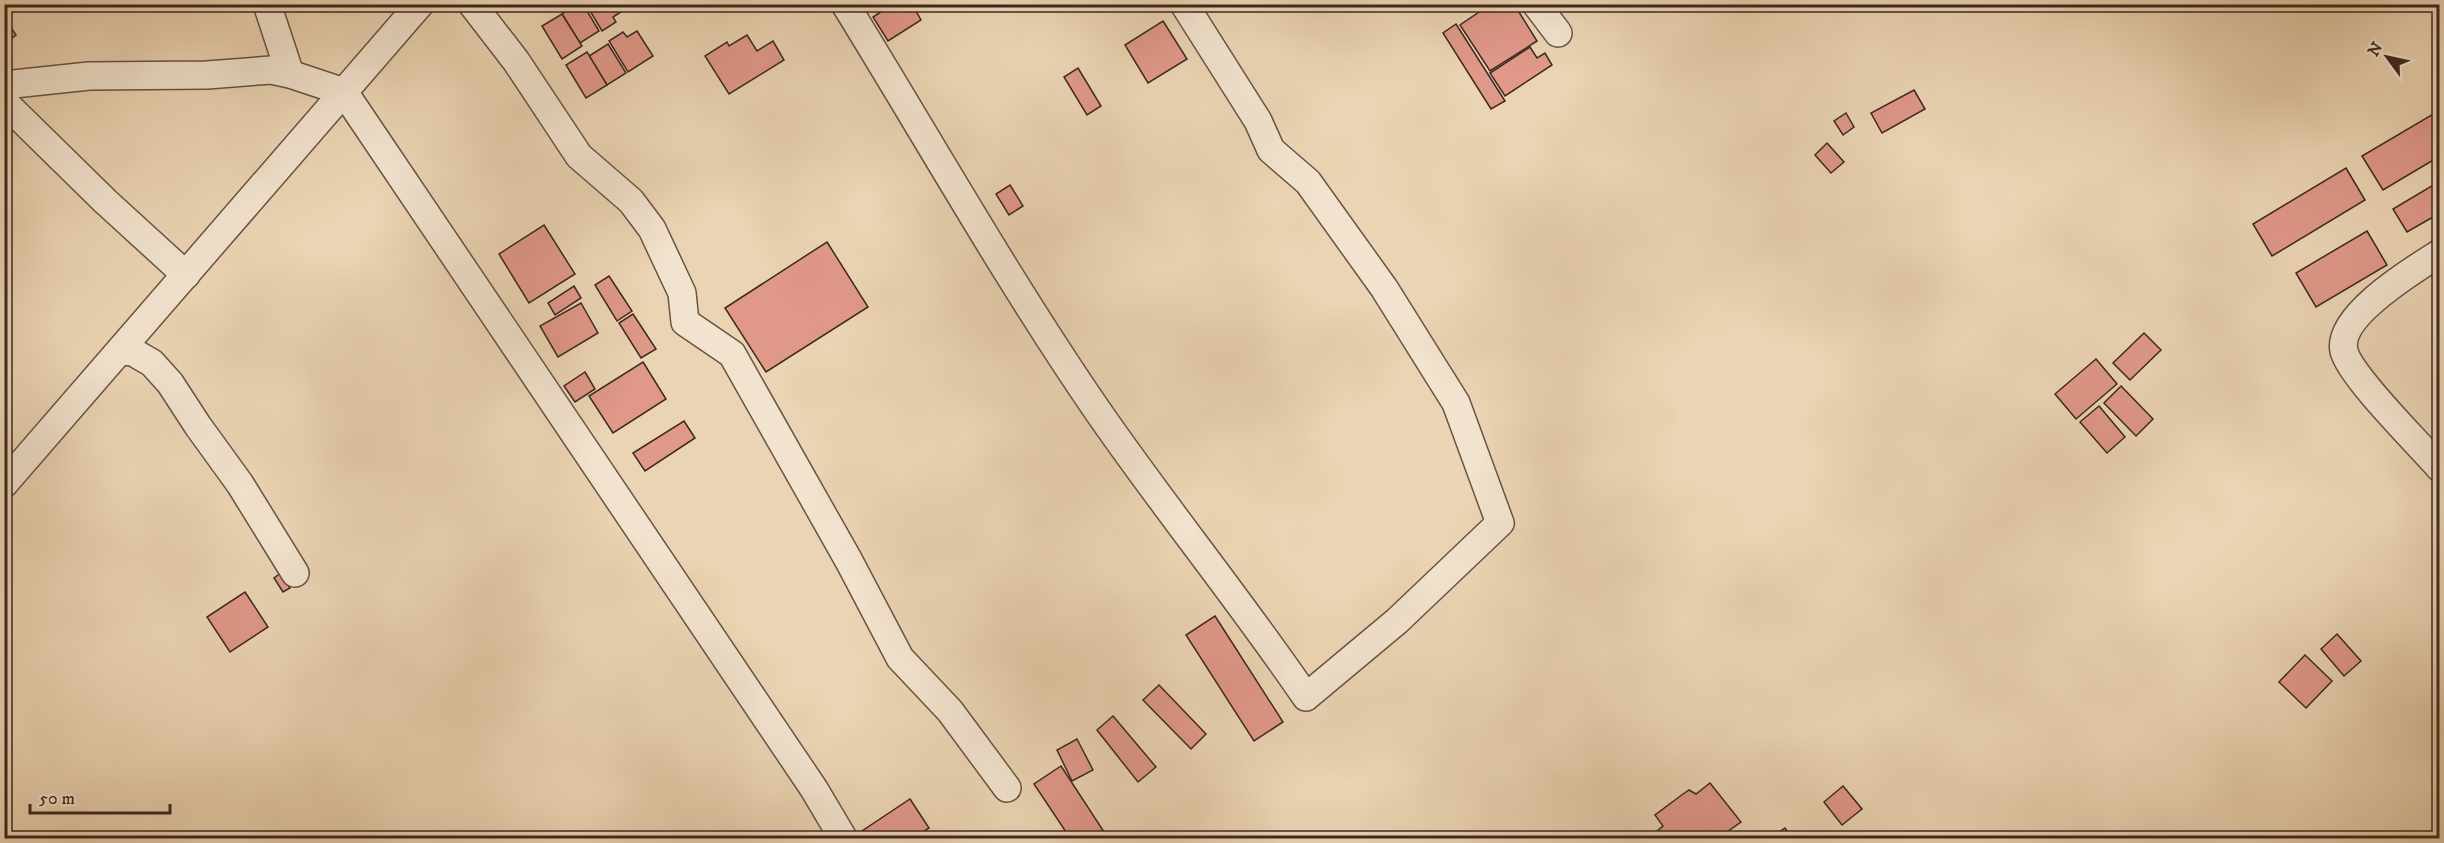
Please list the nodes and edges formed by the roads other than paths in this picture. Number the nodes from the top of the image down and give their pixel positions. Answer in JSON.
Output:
{"nodes":[{"id":1,"x":267,"y":4,"type":"edge"},
{"id":2,"x":420,"y":4,"type":"edge"},
{"id":3,"x":472,"y":4,"type":"edge"},
{"id":4,"x":845,"y":4,"type":"edge"},
{"id":5,"x":1184,"y":4,"type":"edge"},
{"id":6,"x":1536,"y":4,"type":"edge"},
{"id":7,"x":1558,"y":33,"type":"dead end"},
{"id":8,"x":290,"y":74,"type":"junction"},
{"id":9,"x":4,"y":86,"type":"edge"},
{"id":10,"x":344,"y":92,"type":"junction"},
{"id":11,"x":4,"y":102,"type":"edge"},
{"id":12,"x":2439,"y":252,"type":"edge"},
{"id":13,"x":186,"y":275,"type":"junction"},
{"id":14,"x":120,"y":351,"type":"junction"},
{"id":15,"x":2439,"y":468,"type":"edge"},
{"id":16,"x":4,"y":484,"type":"edge"},
{"id":17,"x":295,"y":573,"type":"dead end"},
{"id":18,"x":1007,"y":788,"type":"dead end"},
{"id":19,"x":843,"y":838,"type":"edge"}],
"edges":[{"from":1,"to":8,"type":"street"},
{"from":2,"to":10,"type":"street"},
{"from":3,"to":18,"type":"street"},
{"from":4,"to":5,"type":"street"},
{"from":6,"to":7,"type":"street"},
{"from":8,"to":9,"type":"street"},
{"from":8,"to":10,"type":"street"},
{"from":10,"to":13,"type":"street"},
{"from":10,"to":19,"type":"street"},
{"from":11,"to":13,"type":"street"},
{"from":12,"to":15,"type":"street"},
{"from":13,"to":14,"type":"street"},
{"from":14,"to":16,"type":"street"},
{"from":14,"to":17,"type":"street"}]}
